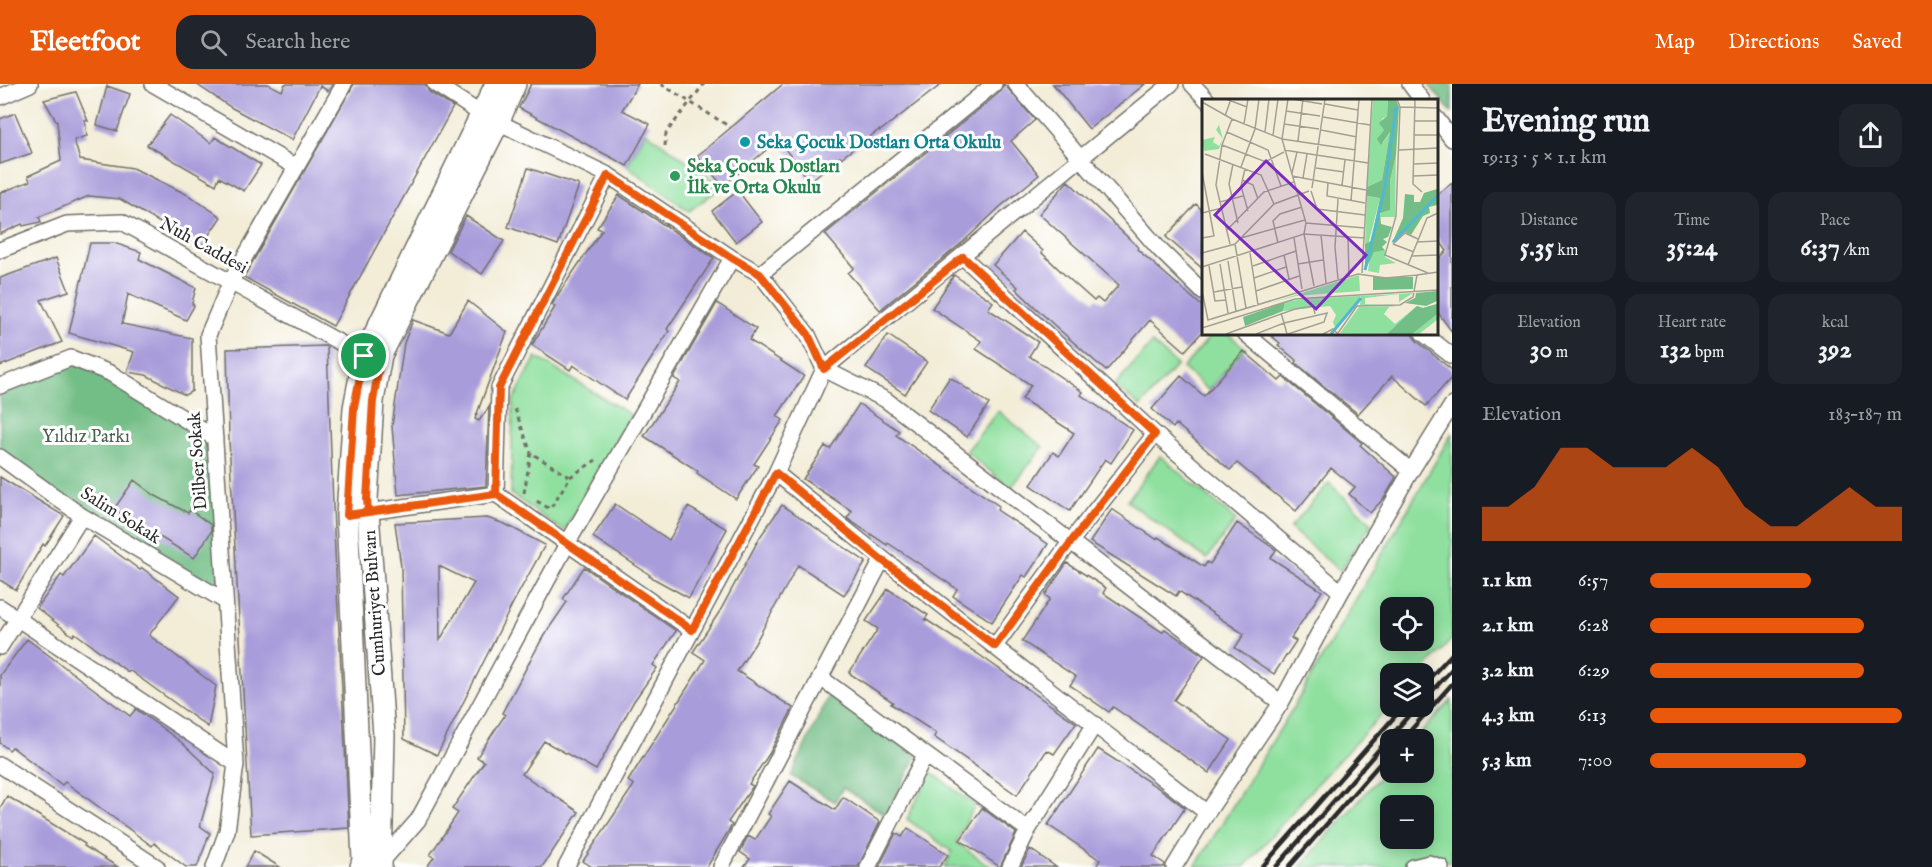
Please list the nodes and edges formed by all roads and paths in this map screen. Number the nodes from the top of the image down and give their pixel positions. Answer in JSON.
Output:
{"nodes":[{"id":1,"x":30,"y":84,"type":"edge"},
{"id":2,"x":153,"y":84,"type":"edge"},
{"id":3,"x":344,"y":84,"type":"edge"},
{"id":4,"x":435,"y":84,"type":"edge"},
{"id":5,"x":496,"y":84,"type":"edge"},
{"id":6,"x":516,"y":84,"type":"edge"},
{"id":7,"x":661,"y":84,"type":"edge"},
{"id":8,"x":704,"y":84,"type":"edge"},
{"id":9,"x":994,"y":84,"type":"edge"},
{"id":10,"x":1016,"y":84,"type":"edge"},
{"id":11,"x":1171,"y":84,"type":"edge"},
{"id":12,"x":1192,"y":84,"type":"edge"},
{"id":13,"x":1410,"y":84,"type":"edge"},
{"id":14,"x":0,"y":97,"type":"edge"},
{"id":15,"x":1206,"y":99,"type":"edge"},
{"id":16,"x":1421,"y":99,"type":"edge"},
{"id":17,"x":691,"y":102,"type":"junction"},
{"id":18,"x":489,"y":119,"type":"junction"},
{"id":19,"x":1437,"y":125,"type":"edge"},
{"id":20,"x":730,"y":127,"type":"dead end"},
{"id":21,"x":1452,"y":139,"type":"edge"},
{"id":22,"x":665,"y":146,"type":"dead end"},
{"id":23,"x":1081,"y":159,"type":"junction"},
{"id":24,"x":296,"y":167,"type":"junction"},
{"id":25,"x":608,"y":175,"type":"junction"},
{"id":26,"x":0,"y":250,"type":"edge"},
{"id":27,"x":963,"y":257,"type":"junction"},
{"id":28,"x":732,"y":258,"type":"junction"},
{"id":29,"x":760,"y":274,"type":"junction"},
{"id":30,"x":231,"y":281,"type":"junction"},
{"id":31,"x":1202,"y":291,"type":"edge"},
{"id":32,"x":1246,"y":334,"type":"edge"},
{"id":33,"x":1424,"y":334,"type":"edge"},
{"id":34,"x":372,"y":356,"type":"junction"},
{"id":35,"x":1452,"y":356,"type":"edge"},
{"id":36,"x":824,"y":369,"type":"junction"},
{"id":37,"x":0,"y":386,"type":"edge"},
{"id":38,"x":499,"y":388,"type":"junction"},
{"id":39,"x":1452,"y":405,"type":"edge"},
{"id":40,"x":1155,"y":434,"type":"junction"},
{"id":41,"x":215,"y":438,"type":"junction"},
{"id":42,"x":531,"y":453,"type":"junction"},
{"id":43,"x":0,"y":457,"type":"edge"},
{"id":44,"x":1411,"y":471,"type":"junction"},
{"id":45,"x":776,"y":473,"type":"junction"},
{"id":46,"x":496,"y":494,"type":"junction"},
{"id":47,"x":357,"y":513,"type":"junction"},
{"id":48,"x":82,"y":516,"type":"junction"},
{"id":49,"x":1071,"y":542,"type":"junction"},
{"id":50,"x":567,"y":544,"type":"junction"},
{"id":51,"x":882,"y":560,"type":"junction"},
{"id":52,"x":1341,"y":592,"type":"junction"},
{"id":53,"x":225,"y":601,"type":"junction"},
{"id":54,"x":0,"y":607,"type":"edge"},
{"id":55,"x":18,"y":620,"type":"junction"},
{"id":56,"x":692,"y":630,"type":"junction"},
{"id":57,"x":995,"y":646,"type":"junction"},
{"id":58,"x":0,"y":647,"type":"edge"},
{"id":59,"x":821,"y":678,"type":"junction"},
{"id":60,"x":1281,"y":703,"type":"junction"},
{"id":61,"x":1095,"y":724,"type":"junction"},
{"id":62,"x":925,"y":755,"type":"junction"},
{"id":63,"x":236,"y":764,"type":"junction"},
{"id":64,"x":1,"y":767,"type":"edge"},
{"id":65,"x":1207,"y":813,"type":"junction"},
{"id":66,"x":1028,"y":830,"type":"junction"},
{"id":67,"x":372,"y":863,"type":"edge"},
{"id":68,"x":157,"y":867,"type":"edge"},
{"id":69,"x":214,"y":867,"type":"edge"},
{"id":70,"x":566,"y":867,"type":"edge"},
{"id":71,"x":721,"y":867,"type":"edge"},
{"id":72,"x":868,"y":867,"type":"edge"},
{"id":73,"x":1010,"y":867,"type":"edge"},
{"id":74,"x":1174,"y":867,"type":"edge"},
{"id":75,"x":1413,"y":867,"type":"edge"},
{"id":76,"x":1440,"y":867,"type":"edge"}],
"edges":[{"from":1,"to":14,"type":"street"},
{"from":2,"to":24,"type":"street"},
{"from":3,"to":24,"type":"street","name":"Dilber Sokak"},
{"from":4,"to":18,"type":"street"},
{"from":5,"to":18,"type":"main road","name":"Cumhuriyet Bulvarı"},
{"from":6,"to":18,"type":"main road","name":"Cumhuriyet Bulvarı"},
{"from":7,"to":17,"type":"path"},
{"from":8,"to":17,"type":"path"},
{"from":9,"to":29,"type":"street"},
{"from":10,"to":23,"type":"street"},
{"from":11,"to":23,"type":"street"},
{"from":12,"to":15,"type":"street"},
{"from":13,"to":16,"type":"street"},
{"from":17,"to":20,"type":"path"},
{"from":17,"to":22,"type":"path"},
{"from":18,"to":25,"type":"street"},
{"from":18,"to":34,"type":"main road","name":"Cumhuriyet Bulvarı"},
{"from":19,"to":21,"type":"street"},
{"from":23,"to":27,"type":"street"},
{"from":23,"to":31,"type":"street"},
{"from":24,"to":30,"type":"street","name":"Dilber Sokak"},
{"from":25,"to":28,"type":"street"},
{"from":25,"to":38,"type":"street"},
{"from":26,"to":30,"type":"street","name":"Nuh Caddesi"},
{"from":27,"to":36,"type":"street"},
{"from":27,"to":40,"type":"street"},
{"from":28,"to":29,"type":"street"},
{"from":28,"to":50,"type":"street"},
{"from":29,"to":36,"type":"street"},
{"from":30,"to":34,"type":"street","name":"Nuh Caddesi"},
{"from":30,"to":41,"type":"street","name":"Dilber Sokak"},
{"from":32,"to":44,"type":"street"},
{"from":33,"to":35,"type":"street"},
{"from":34,"to":47,"type":"main road","name":"Cumhuriyet Bulvarı"},
{"from":36,"to":45,"type":"street"},
{"from":36,"to":49,"type":"street"},
{"from":37,"to":41,"type":"street"},
{"from":38,"to":42,"type":"path"},
{"from":38,"to":46,"type":"street"},
{"from":39,"to":44,"type":"street"},
{"from":40,"to":49,"type":"street"},
{"from":40,"to":52,"type":"street"},
{"from":41,"to":53,"type":"street","name":"Dilber Sokak"},
{"from":42,"to":42,"type":"path"},
{"from":43,"to":48,"type":"street","name":"Salim Sokak"},
{"from":44,"to":52,"type":"street"},
{"from":45,"to":51,"type":"street"},
{"from":45,"to":56,"type":"street"},
{"from":46,"to":47,"type":"street"},
{"from":46,"to":50,"type":"street"},
{"from":47,"to":67,"type":"main road","name":"Cumhuriyet Bulvarı"},
{"from":48,"to":53,"type":"street","name":"Salim Sokak"},
{"from":48,"to":55,"type":"street"},
{"from":49,"to":57,"type":"street"},
{"from":49,"to":60,"type":"street"},
{"from":50,"to":56,"type":"street"},
{"from":50,"to":67,"type":"street"},
{"from":51,"to":57,"type":"street"},
{"from":51,"to":59,"type":"street"},
{"from":52,"to":60,"type":"street"},
{"from":53,"to":63,"type":"street","name":"Dilber Sokak"},
{"from":54,"to":55,"type":"street"},
{"from":55,"to":58,"type":"street"},
{"from":55,"to":63,"type":"street"},
{"from":56,"to":70,"type":"street"},
{"from":57,"to":61,"type":"street"},
{"from":59,"to":62,"type":"street"},
{"from":59,"to":71,"type":"street"},
{"from":60,"to":65,"type":"street"},
{"from":61,"to":65,"type":"street"},
{"from":61,"to":66,"type":"street"},
{"from":62,"to":66,"type":"street"},
{"from":62,"to":72,"type":"street"},
{"from":63,"to":69,"type":"street","name":"Dilber Sokak"},
{"from":64,"to":68,"type":"street"},
{"from":65,"to":74,"type":"street"},
{"from":66,"to":73,"type":"street"},
{"from":75,"to":76,"type":"street"}]}
